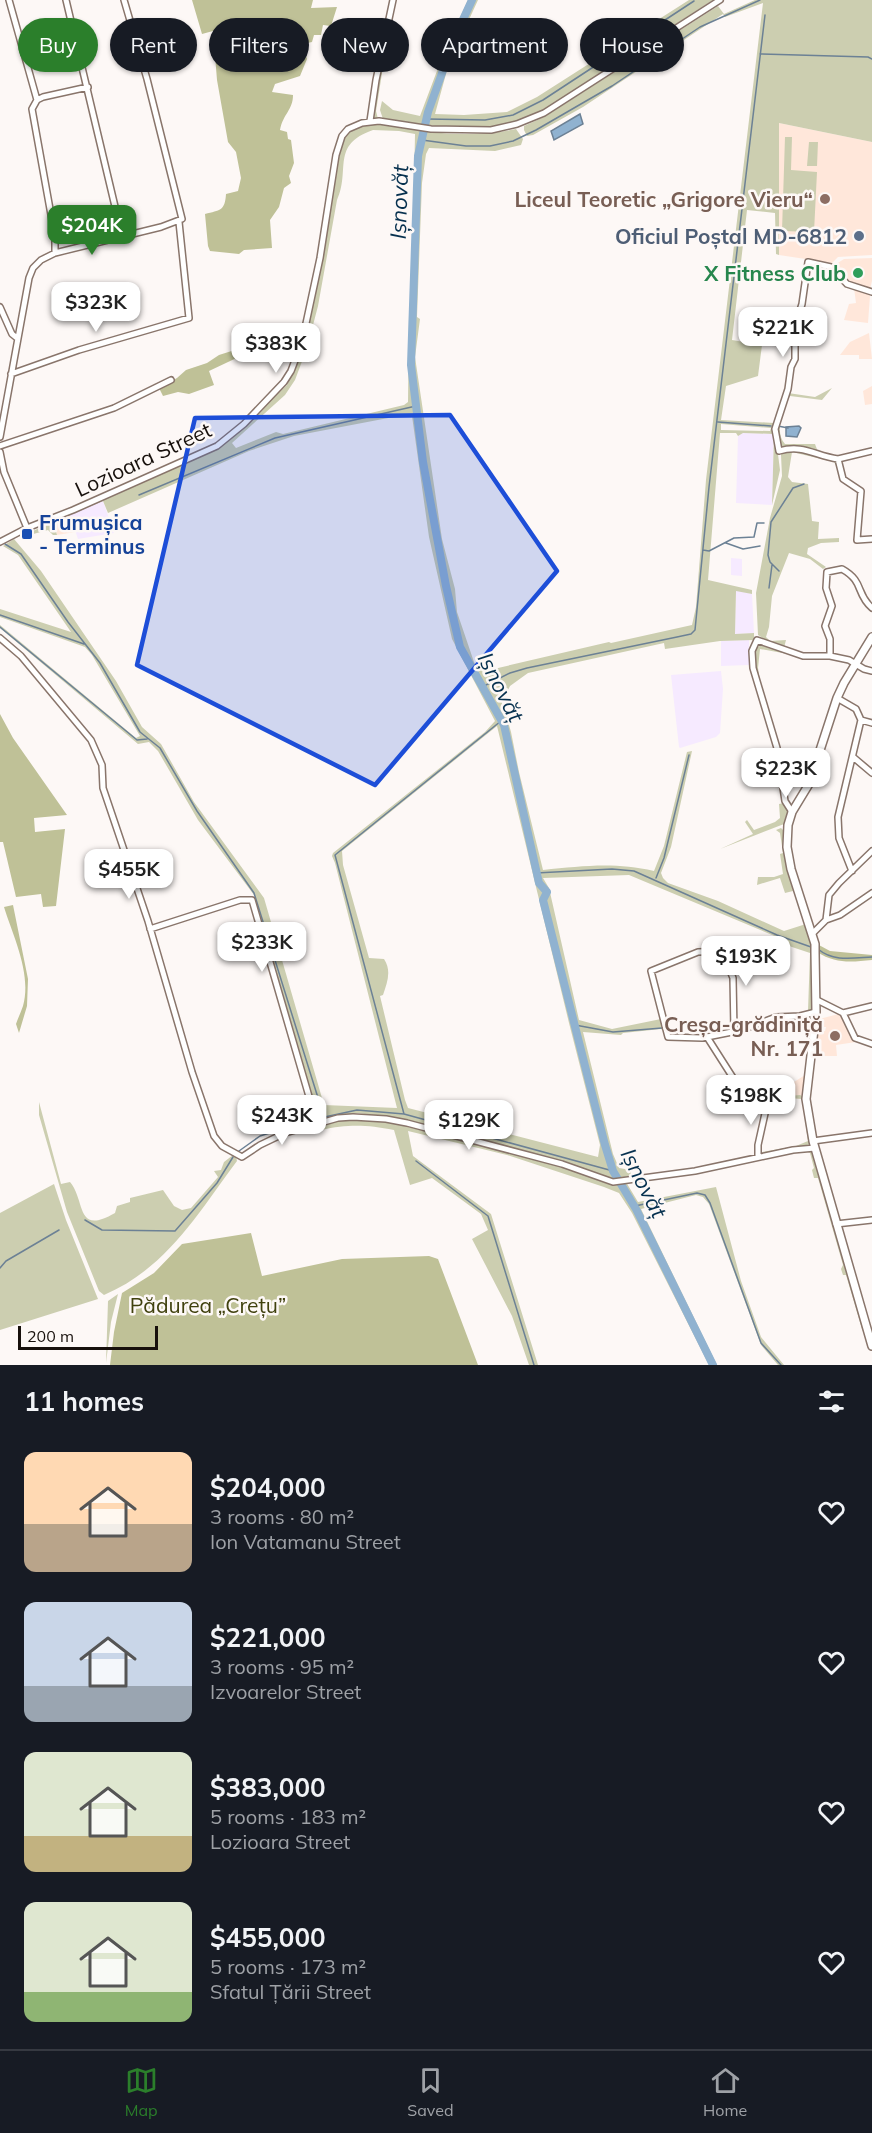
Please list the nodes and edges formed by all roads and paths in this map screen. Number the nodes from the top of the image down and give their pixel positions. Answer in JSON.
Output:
{"nodes":[{"id":1,"x":9,"y":0,"type":"edge"},
{"id":2,"x":66,"y":0,"type":"edge"},
{"id":3,"x":124,"y":0,"type":"edge"},
{"id":4,"x":393,"y":0,"type":"edge"},
{"id":5,"x":720,"y":0,"type":"edge"},
{"id":6,"x":88,"y":87,"type":"junction"},
{"id":7,"x":37,"y":100,"type":"junction"},
{"id":8,"x":370,"y":121,"type":"junction"},
{"id":9,"x":181,"y":221,"type":"junction"},
{"id":10,"x":122,"y":236,"type":"junction"},
{"id":11,"x":56,"y":253,"type":"junction"},
{"id":12,"x":872,"y":292,"type":"edge"},
{"id":13,"x":0,"y":307,"type":"edge"},
{"id":14,"x":17,"y":338,"type":"junction"},
{"id":15,"x":11,"y":374,"type":"junction"},
{"id":16,"x":171,"y":380,"type":"dead end"},
{"id":17,"x":0,"y":437,"type":"edge"},
{"id":18,"x":0,"y":446,"type":"edge"},
{"id":19,"x":872,"y":451,"type":"edge"},
{"id":20,"x":0,"y":452,"type":"edge"},
{"id":21,"x":838,"y":459,"type":"junction"},
{"id":22,"x":27,"y":528,"type":"junction"},
{"id":23,"x":872,"y":539,"type":"edge"},
{"id":24,"x":0,"y":542,"type":"edge"},
{"id":25,"x":872,"y":608,"type":"edge"},
{"id":26,"x":872,"y":637,"type":"edge"},
{"id":27,"x":0,"y":638,"type":"edge"},
{"id":28,"x":830,"y":656,"type":"junction"},
{"id":29,"x":856,"y":663,"type":"junction"},
{"id":30,"x":872,"y":671,"type":"edge"},
{"id":31,"x":837,"y":698,"type":"junction"},
{"id":32,"x":861,"y":720,"type":"junction"},
{"id":33,"x":872,"y":723,"type":"edge"},
{"id":34,"x":853,"y":757,"type":"junction"},
{"id":35,"x":872,"y":772,"type":"edge"},
{"id":36,"x":792,"y":812,"type":"junction"},
{"id":37,"x":872,"y":851,"type":"edge"},
{"id":38,"x":852,"y":871,"type":"junction"},
{"id":39,"x":872,"y":892,"type":"edge"},
{"id":40,"x":826,"y":920,"type":"junction"},
{"id":41,"x":150,"y":929,"type":"junction"},
{"id":42,"x":812,"y":934,"type":"junction"},
{"id":43,"x":817,"y":1000,"type":"junction"},
{"id":44,"x":872,"y":1006,"type":"edge"},
{"id":45,"x":816,"y":1012,"type":"junction"},
{"id":46,"x":843,"y":1013,"type":"junction"},
{"id":47,"x":734,"y":1031,"type":"junction"},
{"id":48,"x":707,"y":1038,"type":"junction"},
{"id":49,"x":872,"y":1044,"type":"edge"},
{"id":50,"x":317,"y":1124,"type":"junction"},
{"id":51,"x":872,"y":1133,"type":"edge"},
{"id":52,"x":814,"y":1145,"type":"junction"},
{"id":53,"x":758,"y":1157,"type":"junction"},
{"id":54,"x":872,"y":1220,"type":"edge"},
{"id":55,"x":836,"y":1224,"type":"junction"},
{"id":56,"x":872,"y":1346,"type":"edge"}],
"edges":[{"from":1,"to":7,"type":"street"},
{"from":2,"to":6,"type":"street"},
{"from":3,"to":9,"type":"street"},
{"from":4,"to":8,"type":"street"},
{"from":5,"to":8,"type":"street"},
{"from":6,"to":7,"type":"street"},
{"from":6,"to":10,"type":"street"},
{"from":7,"to":11,"type":"street"},
{"from":8,"to":22,"type":"street","name":"Lozioara Street"},
{"from":9,"to":10,"type":"street"},
{"from":9,"to":15,"type":"street"},
{"from":10,"to":11,"type":"street"},
{"from":11,"to":14,"type":"street"},
{"from":12,"to":21,"type":"street"},
{"from":13,"to":14,"type":"street"},
{"from":14,"to":15,"type":"street"},
{"from":15,"to":17,"type":"street"},
{"from":16,"to":18,"type":"street"},
{"from":19,"to":21,"type":"street"},
{"from":20,"to":22,"type":"street"},
{"from":21,"to":23,"type":"street"},
{"from":22,"to":24,"type":"street","name":"Lozioara Street"},
{"from":25,"to":28,"type":"street"},
{"from":26,"to":29,"type":"main road"},
{"from":27,"to":41,"type":"street"},
{"from":28,"to":29,"type":"street"},
{"from":28,"to":36,"type":"street"},
{"from":29,"to":30,"type":"street"},
{"from":29,"to":31,"type":"main road"},
{"from":31,"to":32,"type":"street"},
{"from":31,"to":36,"type":"main road"},
{"from":32,"to":33,"type":"street"},
{"from":32,"to":34,"type":"street"},
{"from":34,"to":35,"type":"street"},
{"from":34,"to":38,"type":"street"},
{"from":36,"to":42,"type":"main road"},
{"from":37,"to":38,"type":"street"},
{"from":38,"to":40,"type":"street"},
{"from":39,"to":40,"type":"street"},
{"from":40,"to":42,"type":"street"},
{"from":41,"to":50,"type":"street"},
{"from":41,"to":50,"type":"street"},
{"from":42,"to":43,"type":"main road"},
{"from":43,"to":45,"type":"main road"},
{"from":43,"to":46,"type":"street"},
{"from":44,"to":46,"type":"street"},
{"from":45,"to":47,"type":"street"},
{"from":45,"to":52,"type":"main road"},
{"from":46,"to":49,"type":"street"},
{"from":47,"to":48,"type":"street"},
{"from":47,"to":48,"type":"street"},
{"from":48,"to":53,"type":"street"},
{"from":50,"to":53,"type":"street"},
{"from":51,"to":52,"type":"street"},
{"from":52,"to":53,"type":"street"},
{"from":52,"to":55,"type":"main road"},
{"from":54,"to":55,"type":"street"},
{"from":55,"to":56,"type":"main road"}]}
